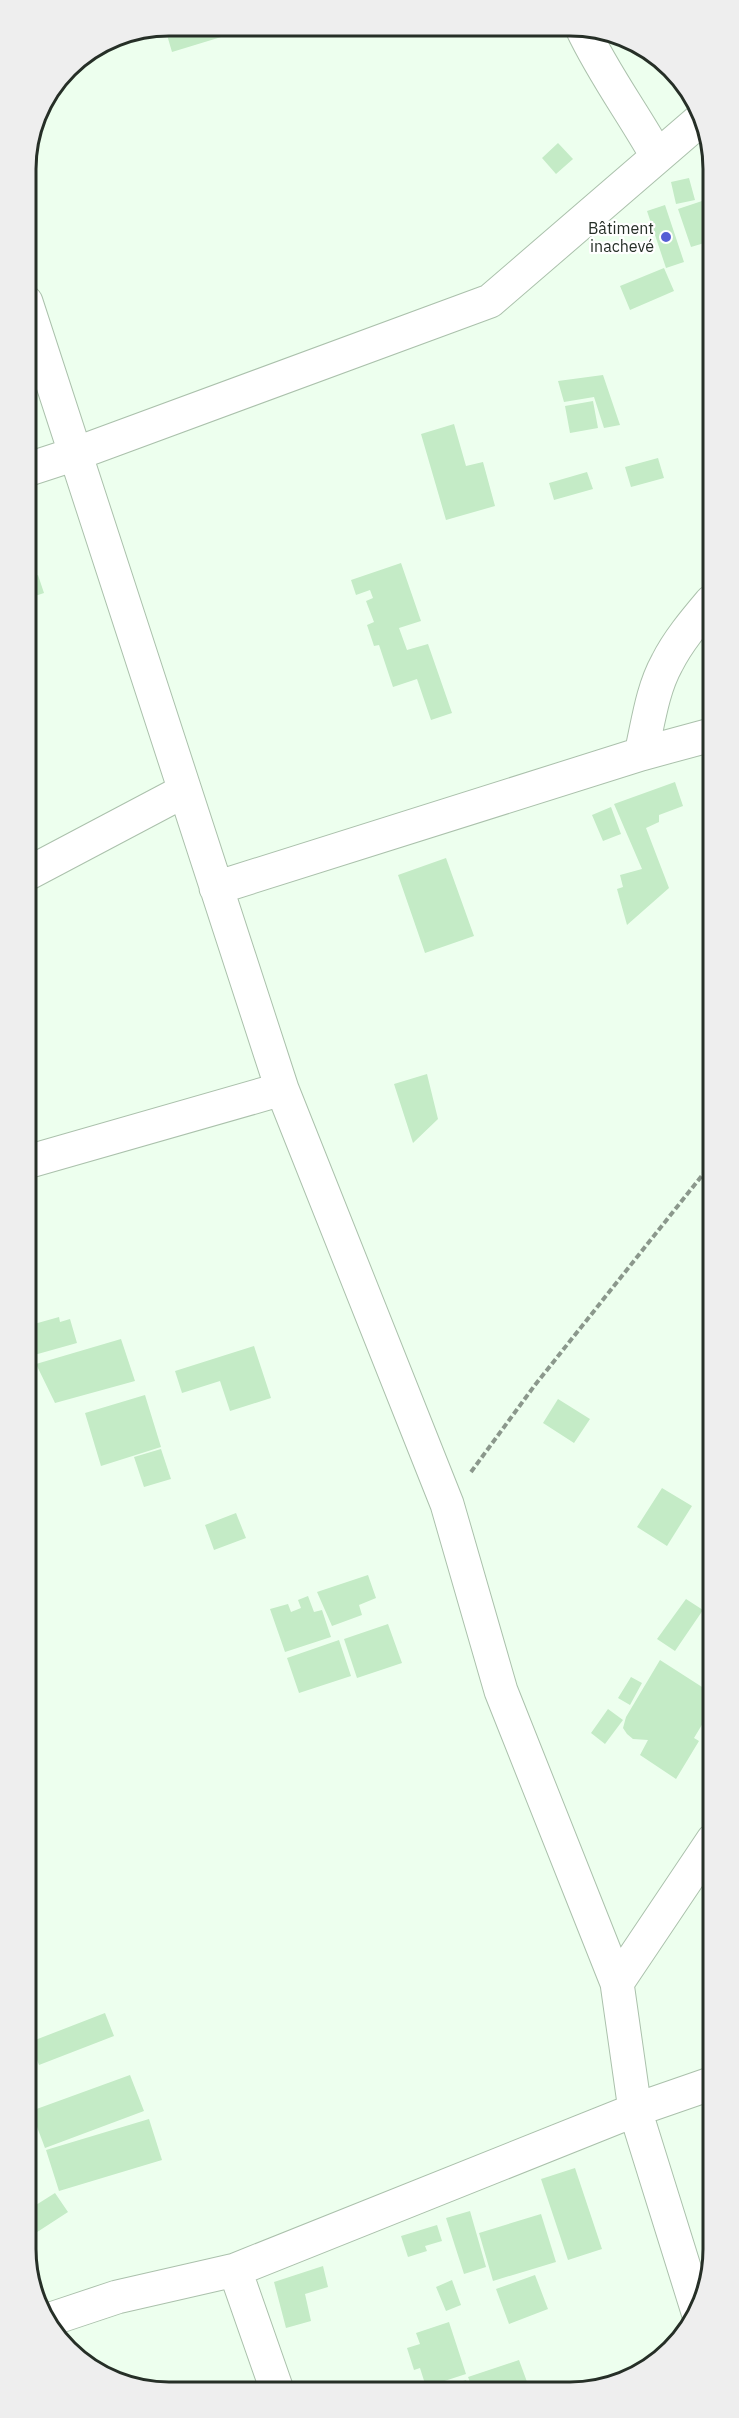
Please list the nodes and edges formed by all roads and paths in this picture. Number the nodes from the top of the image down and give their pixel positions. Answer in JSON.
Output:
{"nodes":[{"id":1,"x":587,"y":38,"type":"edge"},
{"id":2,"x":695,"y":124,"type":"edge"},
{"id":3,"x":657,"y":156,"type":"junction"},
{"id":4,"x":36,"y":333,"type":"edge"},
{"id":5,"x":75,"y":454,"type":"junction"},
{"id":6,"x":36,"y":467,"type":"edge"},
{"id":7,"x":703,"y":612,"type":"edge"},
{"id":8,"x":703,"y":737,"type":"edge"},
{"id":9,"x":641,"y":754,"type":"junction"},
{"id":10,"x":184,"y":791,"type":"junction"},
{"id":11,"x":36,"y":869,"type":"edge"},
{"id":12,"x":216,"y":888,"type":"junction"},
{"id":13,"x":282,"y":1089,"type":"junction"},
{"id":14,"x":36,"y":1159,"type":"edge"},
{"id":15,"x":703,"y":1174,"type":"edge"},
{"id":16,"x":447,"y":1504,"type":"junction"},
{"id":17,"x":703,"y":1855,"type":"edge"},
{"id":18,"x":617,"y":1983,"type":"junction"},
{"id":19,"x":703,"y":2086,"type":"edge"},
{"id":20,"x":635,"y":2110,"type":"junction"},
{"id":21,"x":235,"y":2270,"type":"junction"},
{"id":22,"x":694,"y":2298,"type":"edge"},
{"id":23,"x":56,"y":2317,"type":"edge"},
{"id":24,"x":274,"y":2382,"type":"edge"}],
"edges":[{"from":1,"to":3,"type":"street"},
{"from":2,"to":3,"type":"street"},
{"from":3,"to":5,"type":"street"},
{"from":4,"to":5,"type":"street"},
{"from":5,"to":6,"type":"street"},
{"from":5,"to":10,"type":"street"},
{"from":7,"to":9,"type":"street"},
{"from":8,"to":9,"type":"street"},
{"from":9,"to":12,"type":"street"},
{"from":10,"to":11,"type":"street"},
{"from":10,"to":12,"type":"street"},
{"from":12,"to":13,"type":"street"},
{"from":13,"to":14,"type":"street"},
{"from":13,"to":16,"type":"street"},
{"from":15,"to":16,"type":"path"},
{"from":16,"to":18,"type":"street"},
{"from":17,"to":18,"type":"street"},
{"from":18,"to":20,"type":"street"},
{"from":19,"to":20,"type":"street"},
{"from":20,"to":21,"type":"street"},
{"from":20,"to":22,"type":"street"},
{"from":21,"to":23,"type":"street"},
{"from":21,"to":24,"type":"street"}]}
